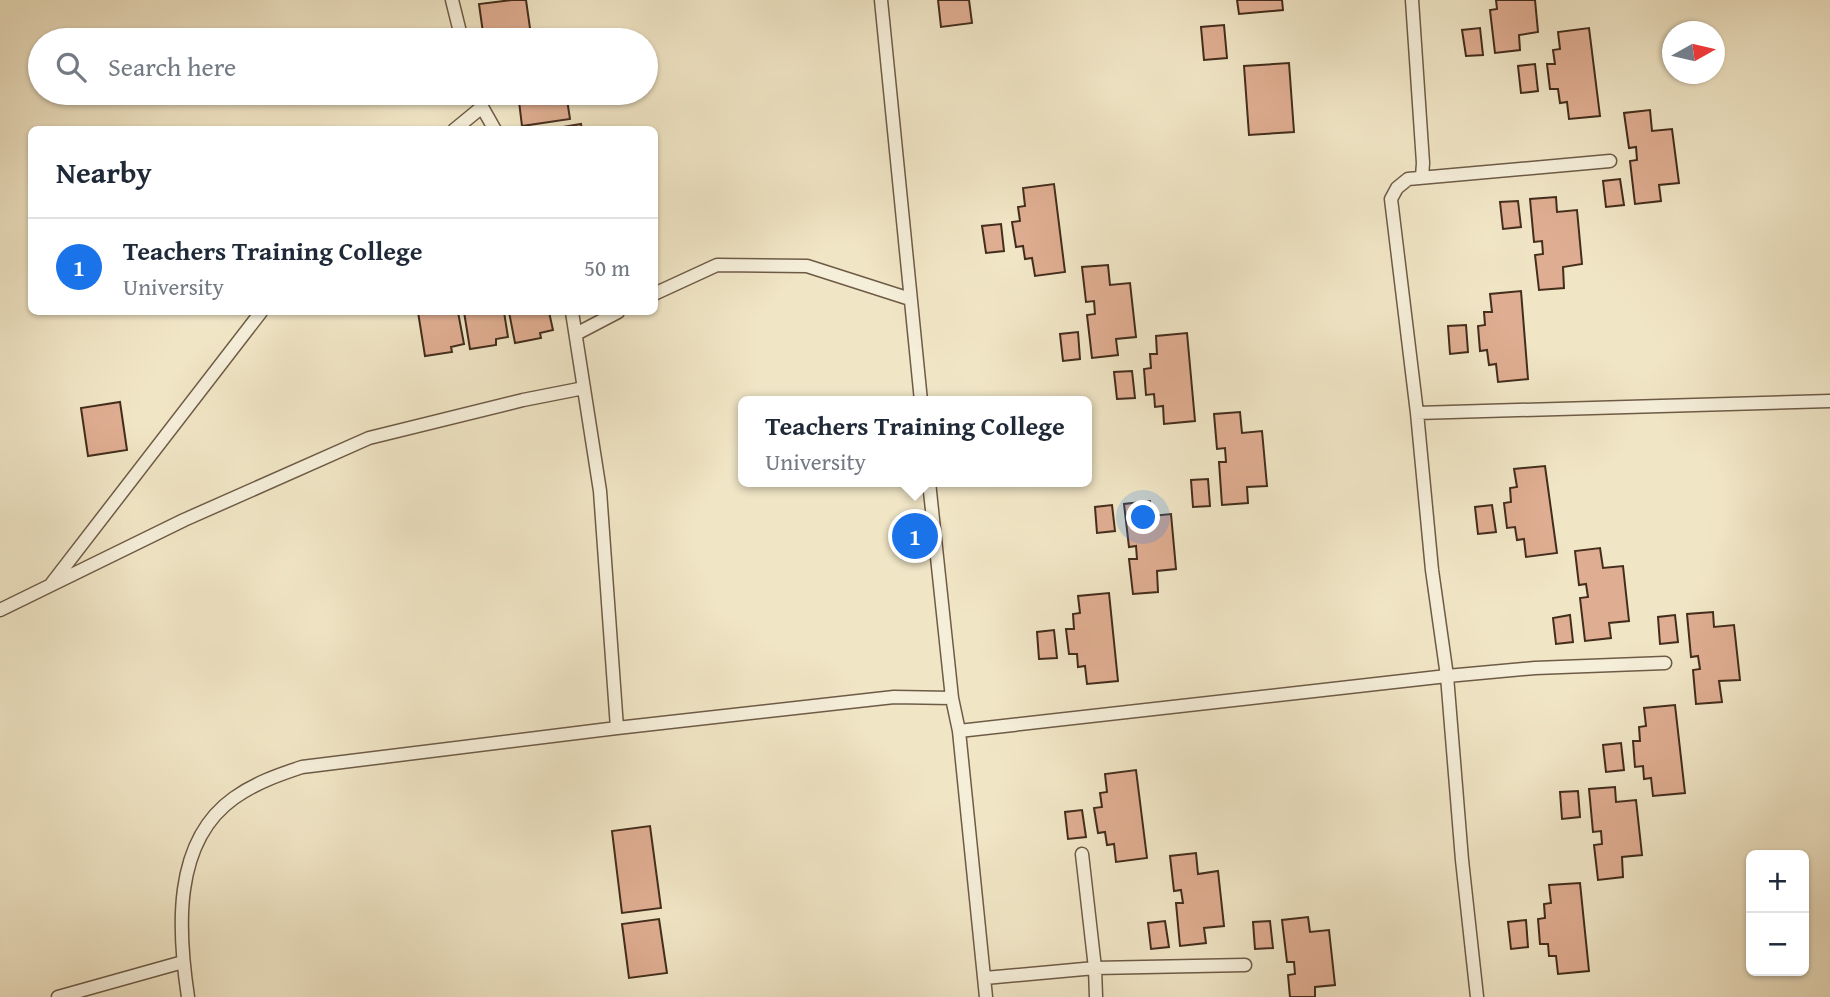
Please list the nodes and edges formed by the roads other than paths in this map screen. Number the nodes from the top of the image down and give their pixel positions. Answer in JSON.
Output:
{"nodes":[{"id":1,"x":452,"y":0,"type":"edge"},
{"id":2,"x":881,"y":0,"type":"edge"},
{"id":3,"x":1412,"y":0,"type":"edge"},
{"id":4,"x":458,"y":28,"type":"edge"},
{"id":5,"x":482,"y":107,"type":"joint"},
{"id":6,"x":459,"y":126,"type":"edge"},
{"id":7,"x":493,"y":126,"type":"edge"},
{"id":8,"x":1610,"y":161,"type":"dead end"},
{"id":9,"x":1422,"y":177,"type":"junction"},
{"id":10,"x":658,"y":292,"type":"edge"},
{"id":11,"x":911,"y":299,"type":"junction"},
{"id":12,"x":259,"y":315,"type":"edge"},
{"id":13,"x":573,"y":315,"type":"edge"},
{"id":14,"x":612,"y":315,"type":"edge"},
{"id":15,"x":576,"y":334,"type":"junction"},
{"id":16,"x":584,"y":388,"type":"junction"},
{"id":17,"x":921,"y":396,"type":"edge"},
{"id":18,"x":1830,"y":401,"type":"edge"},
{"id":19,"x":1417,"y":413,"type":"junction"},
{"id":20,"x":930,"y":487,"type":"edge"},
{"id":21,"x":51,"y":585,"type":"junction"},
{"id":22,"x":0,"y":610,"type":"edge"},
{"id":23,"x":1665,"y":663,"type":"dead end"},
{"id":24,"x":1447,"y":676,"type":"junction"},
{"id":25,"x":952,"y":698,"type":"junction"},
{"id":26,"x":617,"y":728,"type":"junction"},
{"id":27,"x":959,"y":732,"type":"junction"},
{"id":28,"x":1082,"y":854,"type":"dead end"},
{"id":29,"x":183,"y":962,"type":"junction"},
{"id":30,"x":1245,"y":965,"type":"dead end"},
{"id":31,"x":1096,"y":968,"type":"junction"},
{"id":32,"x":985,"y":978,"type":"junction"},
{"id":33,"x":58,"y":997,"type":"edge"},
{"id":34,"x":188,"y":997,"type":"edge"},
{"id":35,"x":986,"y":997,"type":"edge"},
{"id":36,"x":1096,"y":997,"type":"edge"},
{"id":37,"x":1478,"y":997,"type":"edge"}],
"edges":[{"from":1,"to":4,"type":"lane"},
{"from":2,"to":11,"type":"lane"},
{"from":3,"to":9,"type":"lane"},
{"from":5,"to":6,"type":"lane"},
{"from":5,"to":7,"type":"lane"},
{"from":8,"to":9,"type":"lane"},
{"from":9,"to":19,"type":"lane"},
{"from":10,"to":11,"type":"lane"},
{"from":11,"to":17,"type":"lane"},
{"from":12,"to":21,"type":"lane"},
{"from":13,"to":15,"type":"lane"},
{"from":14,"to":15,"type":"lane"},
{"from":15,"to":16,"type":"lane"},
{"from":16,"to":21,"type":"lane"},
{"from":16,"to":26,"type":"lane"},
{"from":18,"to":19,"type":"lane"},
{"from":19,"to":24,"type":"lane"},
{"from":20,"to":25,"type":"lane"},
{"from":21,"to":22,"type":"lane"},
{"from":23,"to":24,"type":"lane"},
{"from":24,"to":27,"type":"lane"},
{"from":24,"to":37,"type":"lane"},
{"from":25,"to":26,"type":"lane"},
{"from":25,"to":27,"type":"lane"},
{"from":26,"to":29,"type":"lane"},
{"from":27,"to":32,"type":"lane"},
{"from":28,"to":31,"type":"lane"},
{"from":29,"to":33,"type":"lane"},
{"from":29,"to":34,"type":"lane"},
{"from":30,"to":31,"type":"lane"},
{"from":31,"to":32,"type":"lane"},
{"from":31,"to":36,"type":"lane"},
{"from":32,"to":35,"type":"lane"}]}
